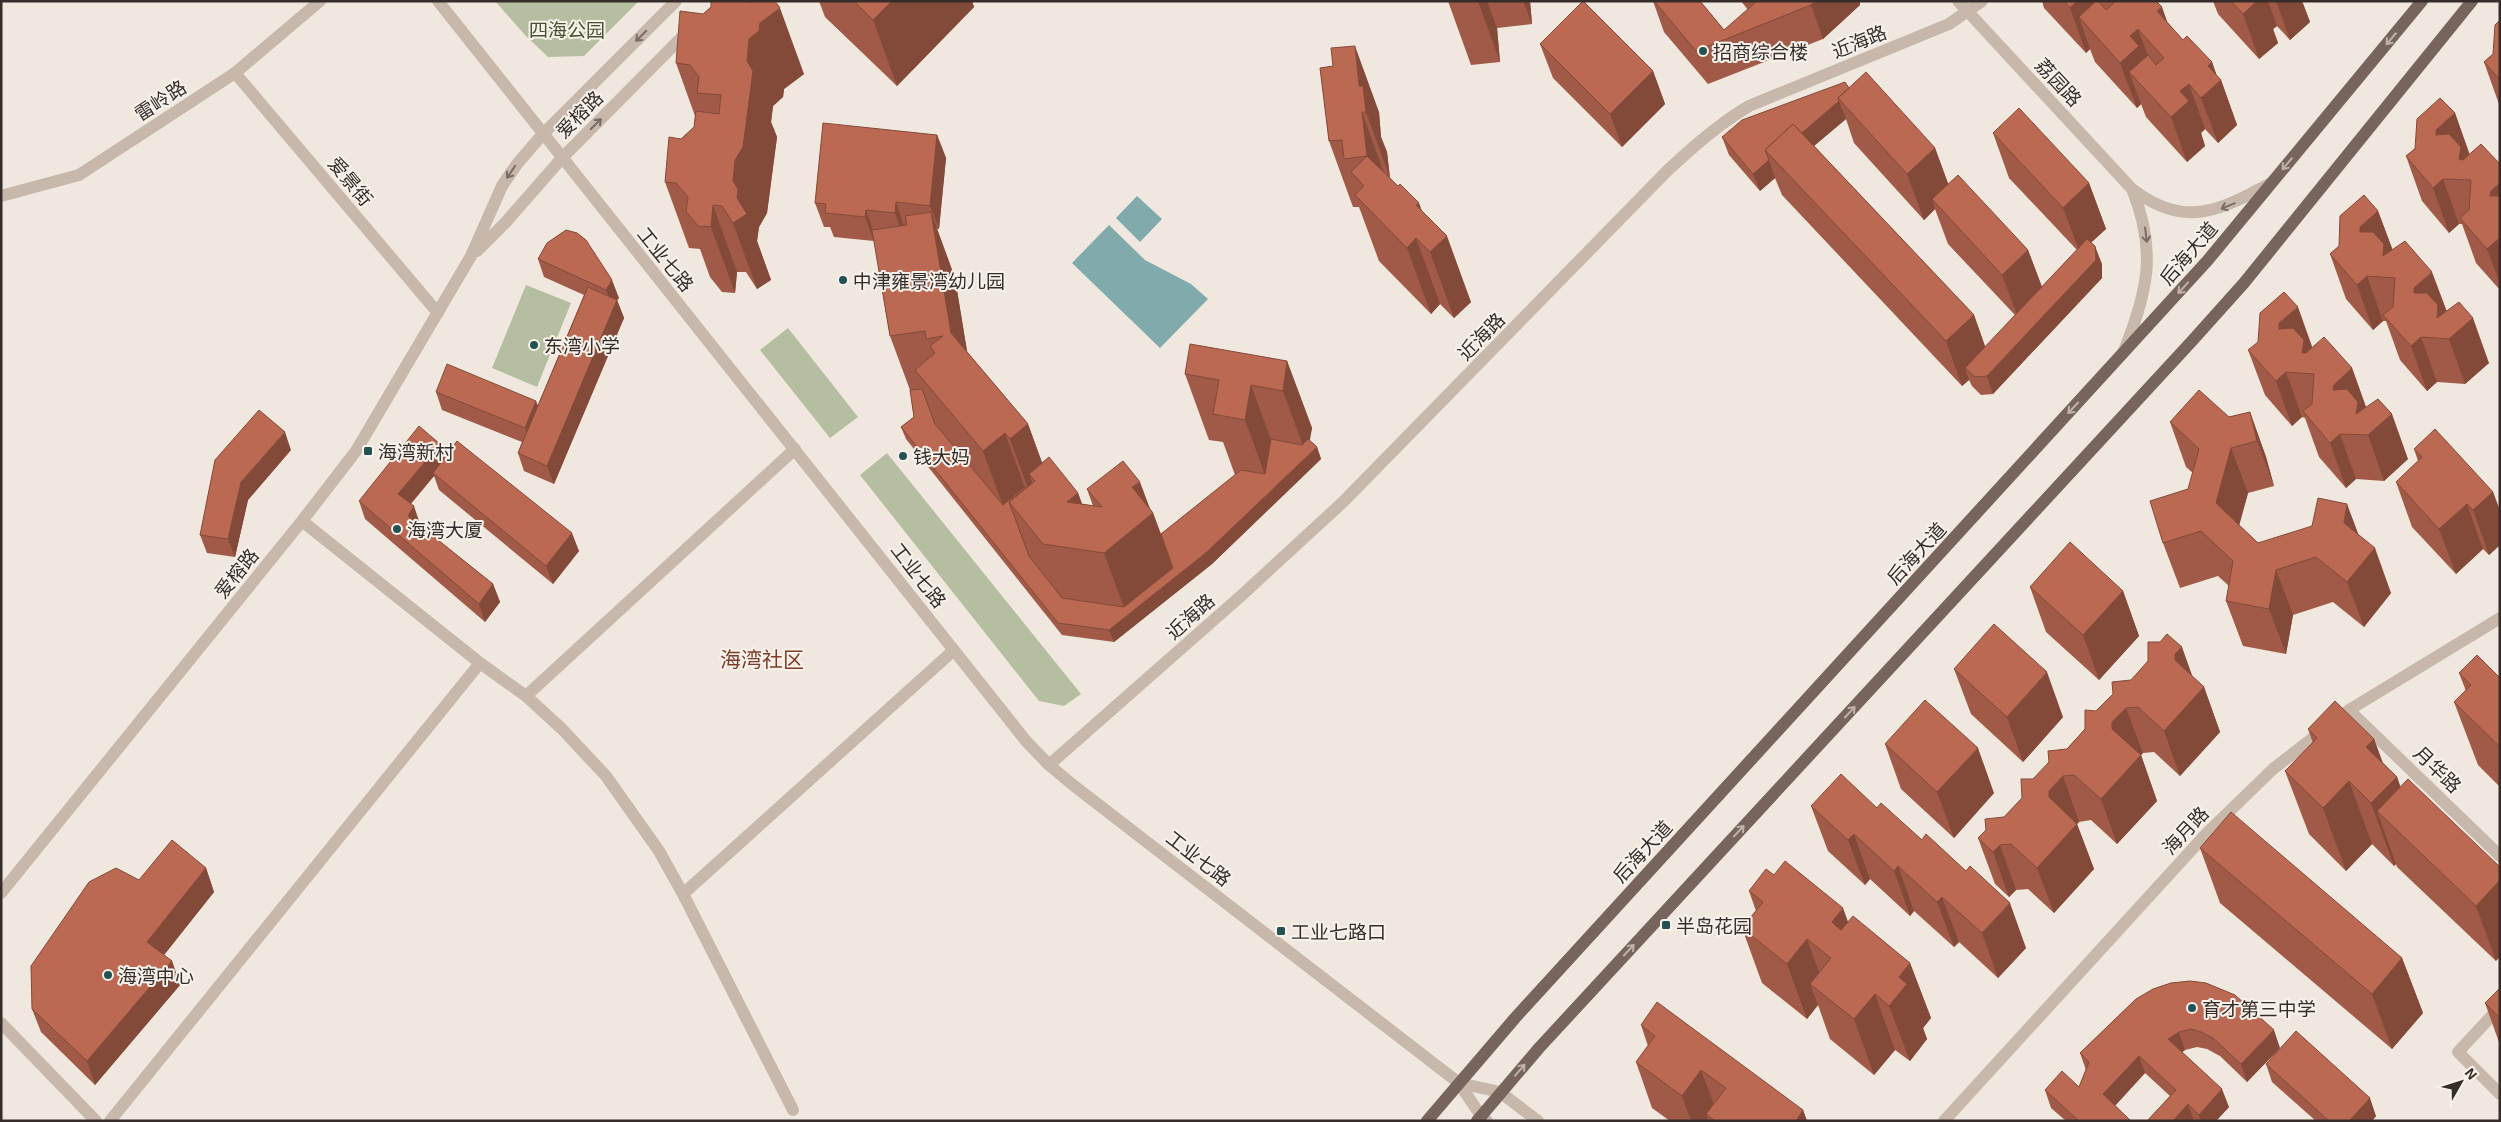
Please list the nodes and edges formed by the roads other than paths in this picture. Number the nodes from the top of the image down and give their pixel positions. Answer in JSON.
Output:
{"nodes":[{"id":1,"x":320,"y":1,"type":"edge"},
{"id":2,"x":438,"y":1,"type":"edge"},
{"id":3,"x":676,"y":1,"type":"edge"},
{"id":4,"x":1958,"y":1,"type":"edge"},
{"id":5,"x":1982,"y":1,"type":"edge"},
{"id":6,"x":2422,"y":1,"type":"edge"},
{"id":7,"x":2472,"y":1,"type":"edge"},
{"id":8,"x":1968,"y":12,"type":"junction"},
{"id":9,"x":697,"y":22,"type":"edge"},
{"id":10,"x":236,"y":73,"type":"junction"},
{"id":11,"x":542,"y":135,"type":"junction"},
{"id":12,"x":562,"y":158,"type":"junction"},
{"id":13,"x":2271,"y":183,"type":"junction"},
{"id":14,"x":2132,"y":189,"type":"junction"},
{"id":15,"x":1,"y":196,"type":"edge"},
{"id":16,"x":471,"y":256,"type":"junction"},
{"id":17,"x":438,"y":313,"type":"junction"},
{"id":18,"x":2123,"y":355,"type":"junction"},
{"id":19,"x":795,"y":450,"type":"junction"},
{"id":20,"x":302,"y":521,"type":"junction"},
{"id":21,"x":2500,"y":618,"type":"edge"},
{"id":22,"x":954,"y":650,"type":"junction"},
{"id":23,"x":480,"y":663,"type":"junction"},
{"id":24,"x":526,"y":696,"type":"junction"},
{"id":25,"x":2349,"y":710,"type":"junction"},
{"id":26,"x":1049,"y":765,"type":"junction"},
{"id":27,"x":2500,"y":856,"type":"edge"},
{"id":28,"x":1,"y":893,"type":"edge"},
{"id":29,"x":684,"y":894,"type":"junction"},
{"id":30,"x":2500,"y":1007,"type":"edge"},
{"id":31,"x":1,"y":1023,"type":"edge"},
{"id":32,"x":1459,"y":1083,"type":"junction"},
{"id":33,"x":1500,"y":1092,"type":"junction"},
{"id":34,"x":2500,"y":1094,"type":"edge"},
{"id":35,"x":793,"y":1110,"type":"dead end"},
{"id":36,"x":1481,"y":1119,"type":"edge"},
{"id":37,"x":96,"y":1121,"type":"edge"},
{"id":38,"x":110,"y":1121,"type":"edge"},
{"id":39,"x":1427,"y":1121,"type":"edge"},
{"id":40,"x":1538,"y":1121,"type":"edge"},
{"id":41,"x":1944,"y":1121,"type":"edge"}],
"edges":[{"from":1,"to":10,"type":"street","name":"雷岭路"},
{"from":2,"to":11,"type":"street","name":"工业七路"},
{"from":3,"to":11,"type":"street","name":"爱榕路","one_way":true},
{"from":4,"to":8,"type":"street","name":"荔园路"},
{"from":5,"to":8,"type":"street","name":"近海路"},
{"from":6,"to":13,"type":"main road","name":"后海大道","one_way":true},
{"from":33,"to":7,"type":"main road","one_way":true},
{"from":8,"to":14,"type":"street","name":"荔园路"},
{"from":8,"to":26,"type":"street","name":"近海路"},
{"from":12,"to":9,"type":"street","name":"爱榕路","one_way":true},
{"from":10,"to":15,"type":"street","name":"雷岭路"},
{"from":10,"to":17,"type":"street","name":"爱景街"},
{"from":11,"to":12,"type":"street","name":"工业七路"},
{"from":11,"to":16,"type":"street","name":"爱榕路","one_way":true},
{"from":12,"to":16,"type":"street","name":"爱榕路"},
{"from":12,"to":19,"type":"street","name":"工业七路"},
{"from":13,"to":14,"type":"street","name":"荔园路","one_way":true},
{"from":13,"to":18,"type":"main road","name":"后海大道","one_way":true},
{"from":14,"to":18,"type":"street","name":"荔园路","one_way":true},
{"from":16,"to":17,"type":"street","name":"爱榕路"},
{"from":17,"to":20,"type":"street","name":"爱榕路"},
{"from":18,"to":32,"type":"main road","name":"后海大道","one_way":true},
{"from":19,"to":22,"type":"street","name":"工业七路"},
{"from":19,"to":24,"type":"street"},
{"from":20,"to":23,"type":"street"},
{"from":20,"to":28,"type":"street","name":"爱榕路"},
{"from":21,"to":25,"type":"street","name":"海月路"},
{"from":22,"to":26,"type":"street","name":"工业七路"},
{"from":22,"to":29,"type":"street"},
{"from":23,"to":24,"type":"street"},
{"from":23,"to":38,"type":"street"},
{"from":24,"to":29,"type":"street"},
{"from":25,"to":27,"type":"street","name":"月华路"},
{"from":25,"to":41,"type":"street","name":"海月路"},
{"from":26,"to":32,"type":"street","name":"工业七路"},
{"from":29,"to":35,"type":"street"},
{"from":30,"to":34,"type":"street"},
{"from":31,"to":37,"type":"street"},
{"from":32,"to":33,"type":"street","name":"工业七路"},
{"from":32,"to":36,"type":"street","name":"工业七路"},
{"from":32,"to":39,"type":"main road","name":"后海大道"},
{"from":33,"to":36,"type":"main road"},
{"from":33,"to":40,"type":"street","name":"工业七路"}]}
